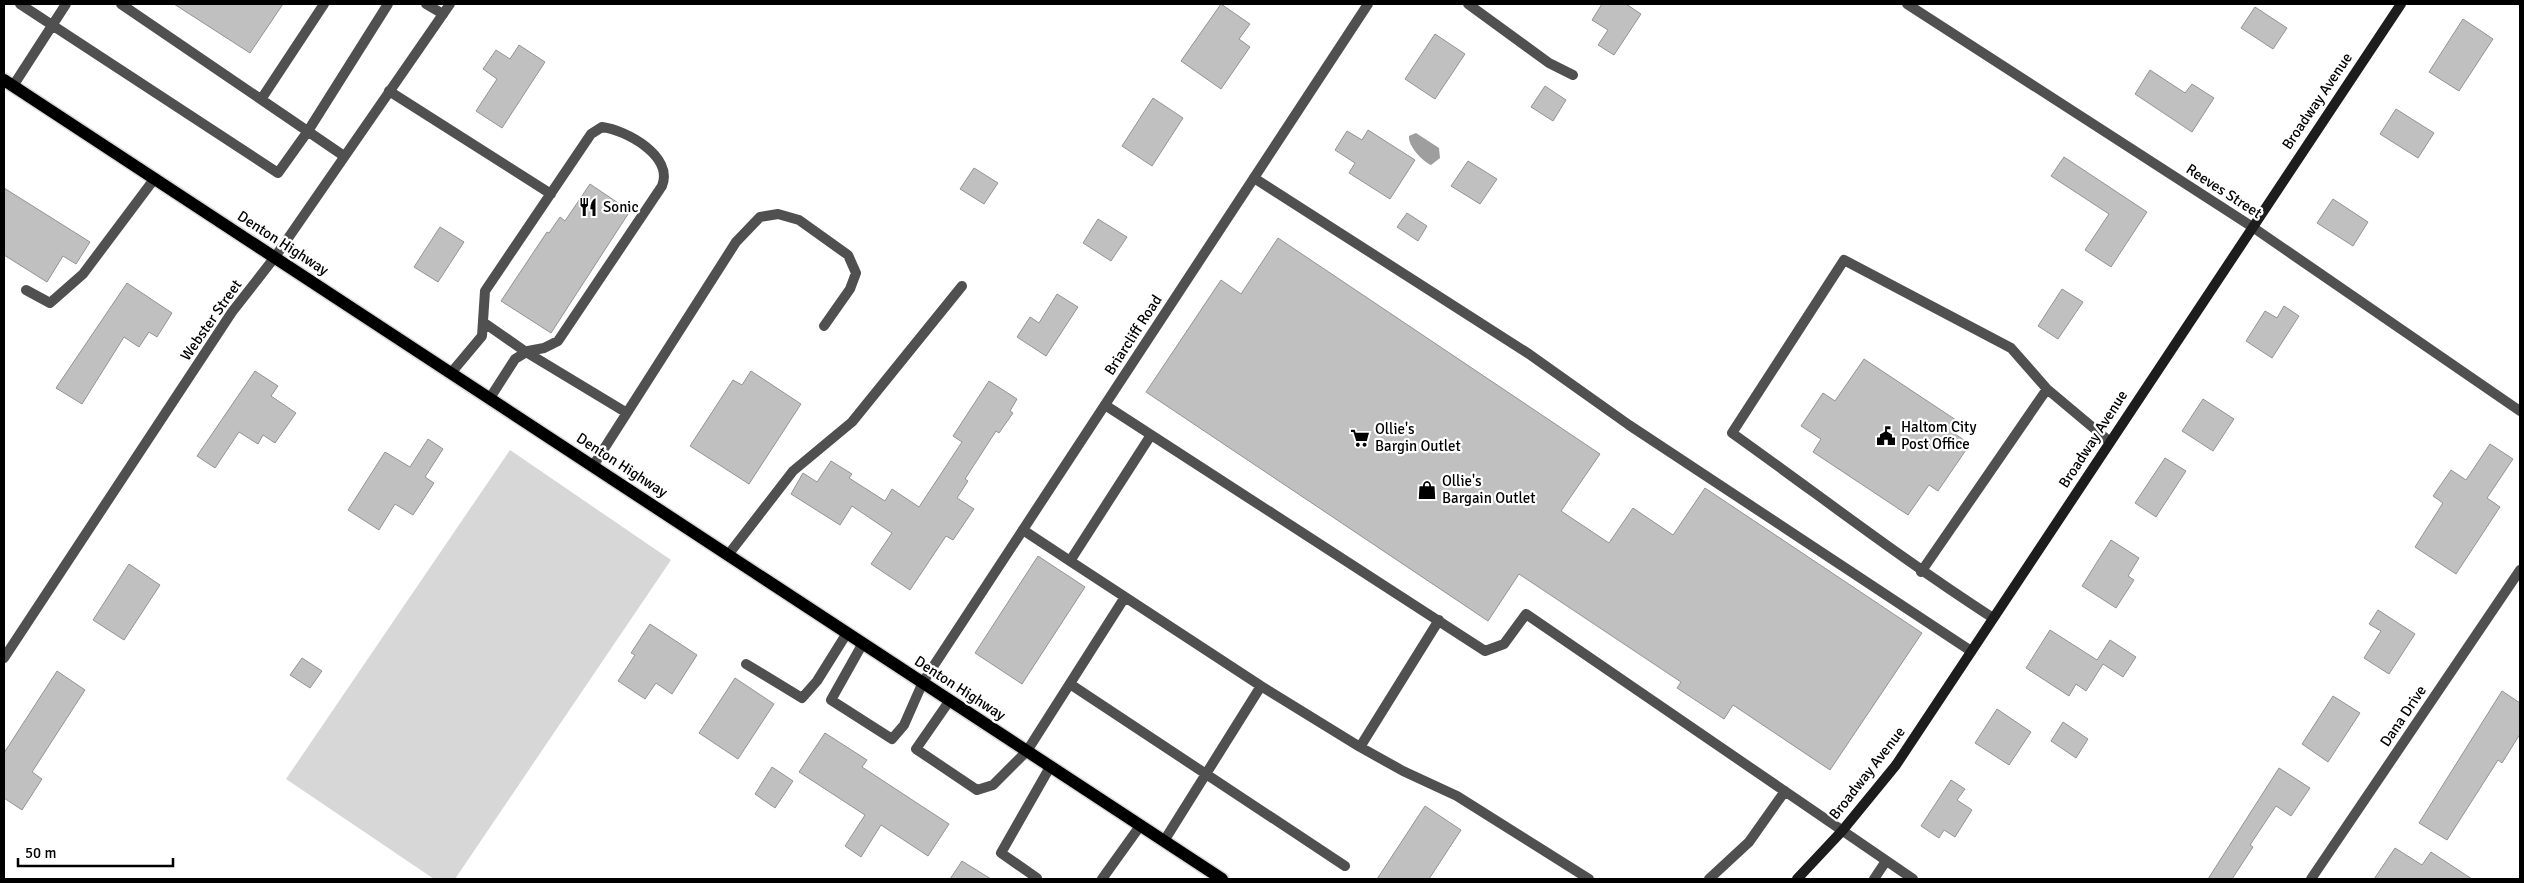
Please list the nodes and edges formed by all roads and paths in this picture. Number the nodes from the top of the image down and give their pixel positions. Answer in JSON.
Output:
{"nodes":[{"id":1,"x":20,"y":4,"type":"edge"},
{"id":2,"x":66,"y":4,"type":"edge"},
{"id":3,"x":121,"y":4,"type":"edge"},
{"id":4,"x":324,"y":4,"type":"edge"},
{"id":5,"x":388,"y":4,"type":"edge"},
{"id":6,"x":426,"y":4,"type":"edge"},
{"id":7,"x":450,"y":4,"type":"edge"},
{"id":8,"x":1368,"y":4,"type":"edge"},
{"id":9,"x":1468,"y":4,"type":"edge"},
{"id":10,"x":1907,"y":4,"type":"edge"},
{"id":11,"x":2400,"y":4,"type":"edge"},
{"id":12,"x":443,"y":14,"type":"junction"},
{"id":13,"x":52,"y":25,"type":"junction"},
{"id":14,"x":1574,"y":75,"type":"dead end"},
{"id":15,"x":8,"y":83,"type":"edge"},
{"id":16,"x":390,"y":91,"type":"junction"},
{"id":17,"x":262,"y":98,"type":"junction"},
{"id":18,"x":308,"y":130,"type":"junction"},
{"id":19,"x":344,"y":156,"type":"junction"},
{"id":20,"x":155,"y":178,"type":"junction"},
{"id":21,"x":1254,"y":178,"type":"junction"},
{"id":22,"x":551,"y":194,"type":"junction"},
{"id":23,"x":2251,"y":226,"type":"junction"},
{"id":24,"x":275,"y":257,"type":"junction"},
{"id":25,"x":962,"y":286,"type":"dead end"},
{"id":26,"x":26,"y":290,"type":"dead end"},
{"id":27,"x":483,"y":322,"type":"junction"},
{"id":28,"x":824,"y":326,"type":"dead end"},
{"id":29,"x":526,"y":352,"type":"junction"},
{"id":30,"x":451,"y":372,"type":"junction"},
{"id":31,"x":2046,"y":389,"type":"junction"},
{"id":32,"x":490,"y":398,"type":"junction"},
{"id":33,"x":1105,"y":405,"type":"junction"},
{"id":34,"x":2520,"y":411,"type":"edge"},
{"id":35,"x":627,"y":413,"type":"junction"},
{"id":36,"x":1151,"y":435,"type":"junction"},
{"id":37,"x":2109,"y":441,"type":"junction"},
{"id":38,"x":593,"y":466,"type":"junction"},
{"id":39,"x":1023,"y":530,"type":"junction"},
{"id":40,"x":728,"y":555,"type":"junction"},
{"id":41,"x":1070,"y":560,"type":"junction"},
{"id":42,"x":2520,"y":570,"type":"edge"},
{"id":43,"x":1921,"y":572,"type":"junction"},
{"id":44,"x":1125,"y":597,"type":"junction"},
{"id":45,"x":1993,"y":618,"type":"junction"},
{"id":46,"x":1439,"y":620,"type":"junction"},
{"id":47,"x":847,"y":633,"type":"junction"},
{"id":48,"x":863,"y":643,"type":"junction"},
{"id":49,"x":1972,"y":650,"type":"junction"},
{"id":50,"x":4,"y":658,"type":"edge"},
{"id":51,"x":746,"y":664,"type":"dead end"},
{"id":52,"x":923,"y":682,"type":"junction"},
{"id":53,"x":1070,"y":684,"type":"junction"},
{"id":54,"x":1261,"y":686,"type":"junction"},
{"id":55,"x":950,"y":700,"type":"junction"},
{"id":56,"x":1360,"y":747,"type":"junction"},
{"id":57,"x":1027,"y":751,"type":"junction"},
{"id":58,"x":1050,"y":767,"type":"junction"},
{"id":59,"x":1205,"y":774,"type":"junction"},
{"id":60,"x":1785,"y":791,"type":"junction"},
{"id":61,"x":1140,"y":826,"type":"junction"},
{"id":62,"x":1842,"y":831,"type":"junction"},
{"id":63,"x":1164,"y":841,"type":"junction"},
{"id":64,"x":1886,"y":860,"type":"junction"},
{"id":65,"x":1344,"y":866,"type":"dead end"},
{"id":66,"x":1037,"y":878,"type":"edge"},
{"id":67,"x":1102,"y":879,"type":"edge"},
{"id":68,"x":1222,"y":879,"type":"edge"},
{"id":69,"x":1589,"y":879,"type":"edge"},
{"id":70,"x":1709,"y":879,"type":"edge"},
{"id":71,"x":1797,"y":879,"type":"edge"},
{"id":72,"x":1874,"y":879,"type":"edge"},
{"id":73,"x":1914,"y":879,"type":"edge"},
{"id":74,"x":2311,"y":879,"type":"edge"}],
"edges":[{"from":1,"to":13,"type":"street"},
{"from":2,"to":13,"type":"street"},
{"from":3,"to":17,"type":"street"},
{"from":4,"to":17,"type":"street"},
{"from":5,"to":18,"type":"street"},
{"from":6,"to":12,"type":"street"},
{"from":7,"to":12,"type":"street","name":"Webster Street"},
{"from":8,"to":21,"type":"street","name":"Briarcliff Road"},
{"from":9,"to":14,"type":"street"},
{"from":10,"to":23,"type":"street","name":"Reeves Street"},
{"from":11,"to":23,"type":"main road","name":"Broadway Avenue"},
{"from":12,"to":16,"type":"street","name":"Webster Street"},
{"from":13,"to":15,"type":"street"},
{"from":13,"to":18,"type":"street"},
{"from":15,"to":20,"type":"main road","name":"Denton Highway"},
{"from":16,"to":19,"type":"street","name":"Webster Street"},
{"from":16,"to":22,"type":"street"},
{"from":17,"to":18,"type":"street"},
{"from":18,"to":19,"type":"street"},
{"from":19,"to":24,"type":"street","name":"Webster Street"},
{"from":20,"to":24,"type":"main road","name":"Denton Highway"},
{"from":20,"to":26,"type":"street"},
{"from":21,"to":33,"type":"street","name":"Briarcliff Road"},
{"from":21,"to":49,"type":"street"},
{"from":22,"to":27,"type":"street"},
{"from":22,"to":29,"type":"street"},
{"from":23,"to":34,"type":"street","name":"Reeves Street"},
{"from":23,"to":37,"type":"main road","name":"Broadway Avenue"},
{"from":24,"to":30,"type":"main road","name":"Denton Highway"},
{"from":24,"to":50,"type":"street","name":"Webster Street"},
{"from":25,"to":40,"type":"street"},
{"from":27,"to":29,"type":"street"},
{"from":27,"to":30,"type":"street"},
{"from":28,"to":35,"type":"street"},
{"from":29,"to":32,"type":"street"},
{"from":29,"to":35,"type":"street"},
{"from":30,"to":32,"type":"main road","name":"Denton Highway"},
{"from":31,"to":37,"type":"street"},
{"from":31,"to":43,"type":"street"},
{"from":31,"to":43,"type":"street"},
{"from":32,"to":38,"type":"main road","name":"Denton Highway"},
{"from":33,"to":36,"type":"street"},
{"from":33,"to":39,"type":"street","name":"Briarcliff Road"},
{"from":35,"to":38,"type":"street"},
{"from":36,"to":41,"type":"street"},
{"from":36,"to":46,"type":"street"},
{"from":37,"to":45,"type":"main road","name":"Broadway Avenue"},
{"from":38,"to":40,"type":"main road","name":"Denton Highway"},
{"from":39,"to":41,"type":"street"},
{"from":39,"to":52,"type":"street","name":"Briarcliff Road"},
{"from":40,"to":47,"type":"main road","name":"Denton Highway"},
{"from":41,"to":44,"type":"street"},
{"from":42,"to":74,"type":"street","name":"Dana Drive"},
{"from":43,"to":45,"type":"street"},
{"from":44,"to":53,"type":"street"},
{"from":44,"to":54,"type":"street"},
{"from":45,"to":49,"type":"main road","name":"Broadway Avenue"},
{"from":46,"to":56,"type":"street"},
{"from":46,"to":60,"type":"street"},
{"from":47,"to":48,"type":"main road","name":"Denton Highway"},
{"from":47,"to":51,"type":"street"},
{"from":48,"to":52,"type":"main road","name":"Denton Highway"},
{"from":48,"to":52,"type":"street","name":"Briarcliff Road"},
{"from":49,"to":62,"type":"main road","name":"Broadway Avenue"},
{"from":52,"to":55,"type":"main road","name":"Denton Highway"},
{"from":53,"to":57,"type":"street"},
{"from":53,"to":59,"type":"street"},
{"from":54,"to":56,"type":"street"},
{"from":54,"to":59,"type":"street"},
{"from":55,"to":57,"type":"main road","name":"Denton Highway"},
{"from":55,"to":57,"type":"street"},
{"from":56,"to":69,"type":"street"},
{"from":57,"to":58,"type":"main road","name":"Denton Highway"},
{"from":58,"to":61,"type":"main road","name":"Denton Highway"},
{"from":58,"to":66,"type":"street"},
{"from":59,"to":63,"type":"street"},
{"from":59,"to":65,"type":"street"},
{"from":60,"to":62,"type":"street"},
{"from":60,"to":70,"type":"street"},
{"from":61,"to":63,"type":"main road","name":"Denton Highway"},
{"from":61,"to":67,"type":"street"},
{"from":62,"to":64,"type":"street"},
{"from":62,"to":71,"type":"main road","name":"Broadway Avenue"},
{"from":63,"to":68,"type":"main road","name":"Denton Highway"},
{"from":64,"to":72,"type":"street"},
{"from":64,"to":73,"type":"street"}]}
